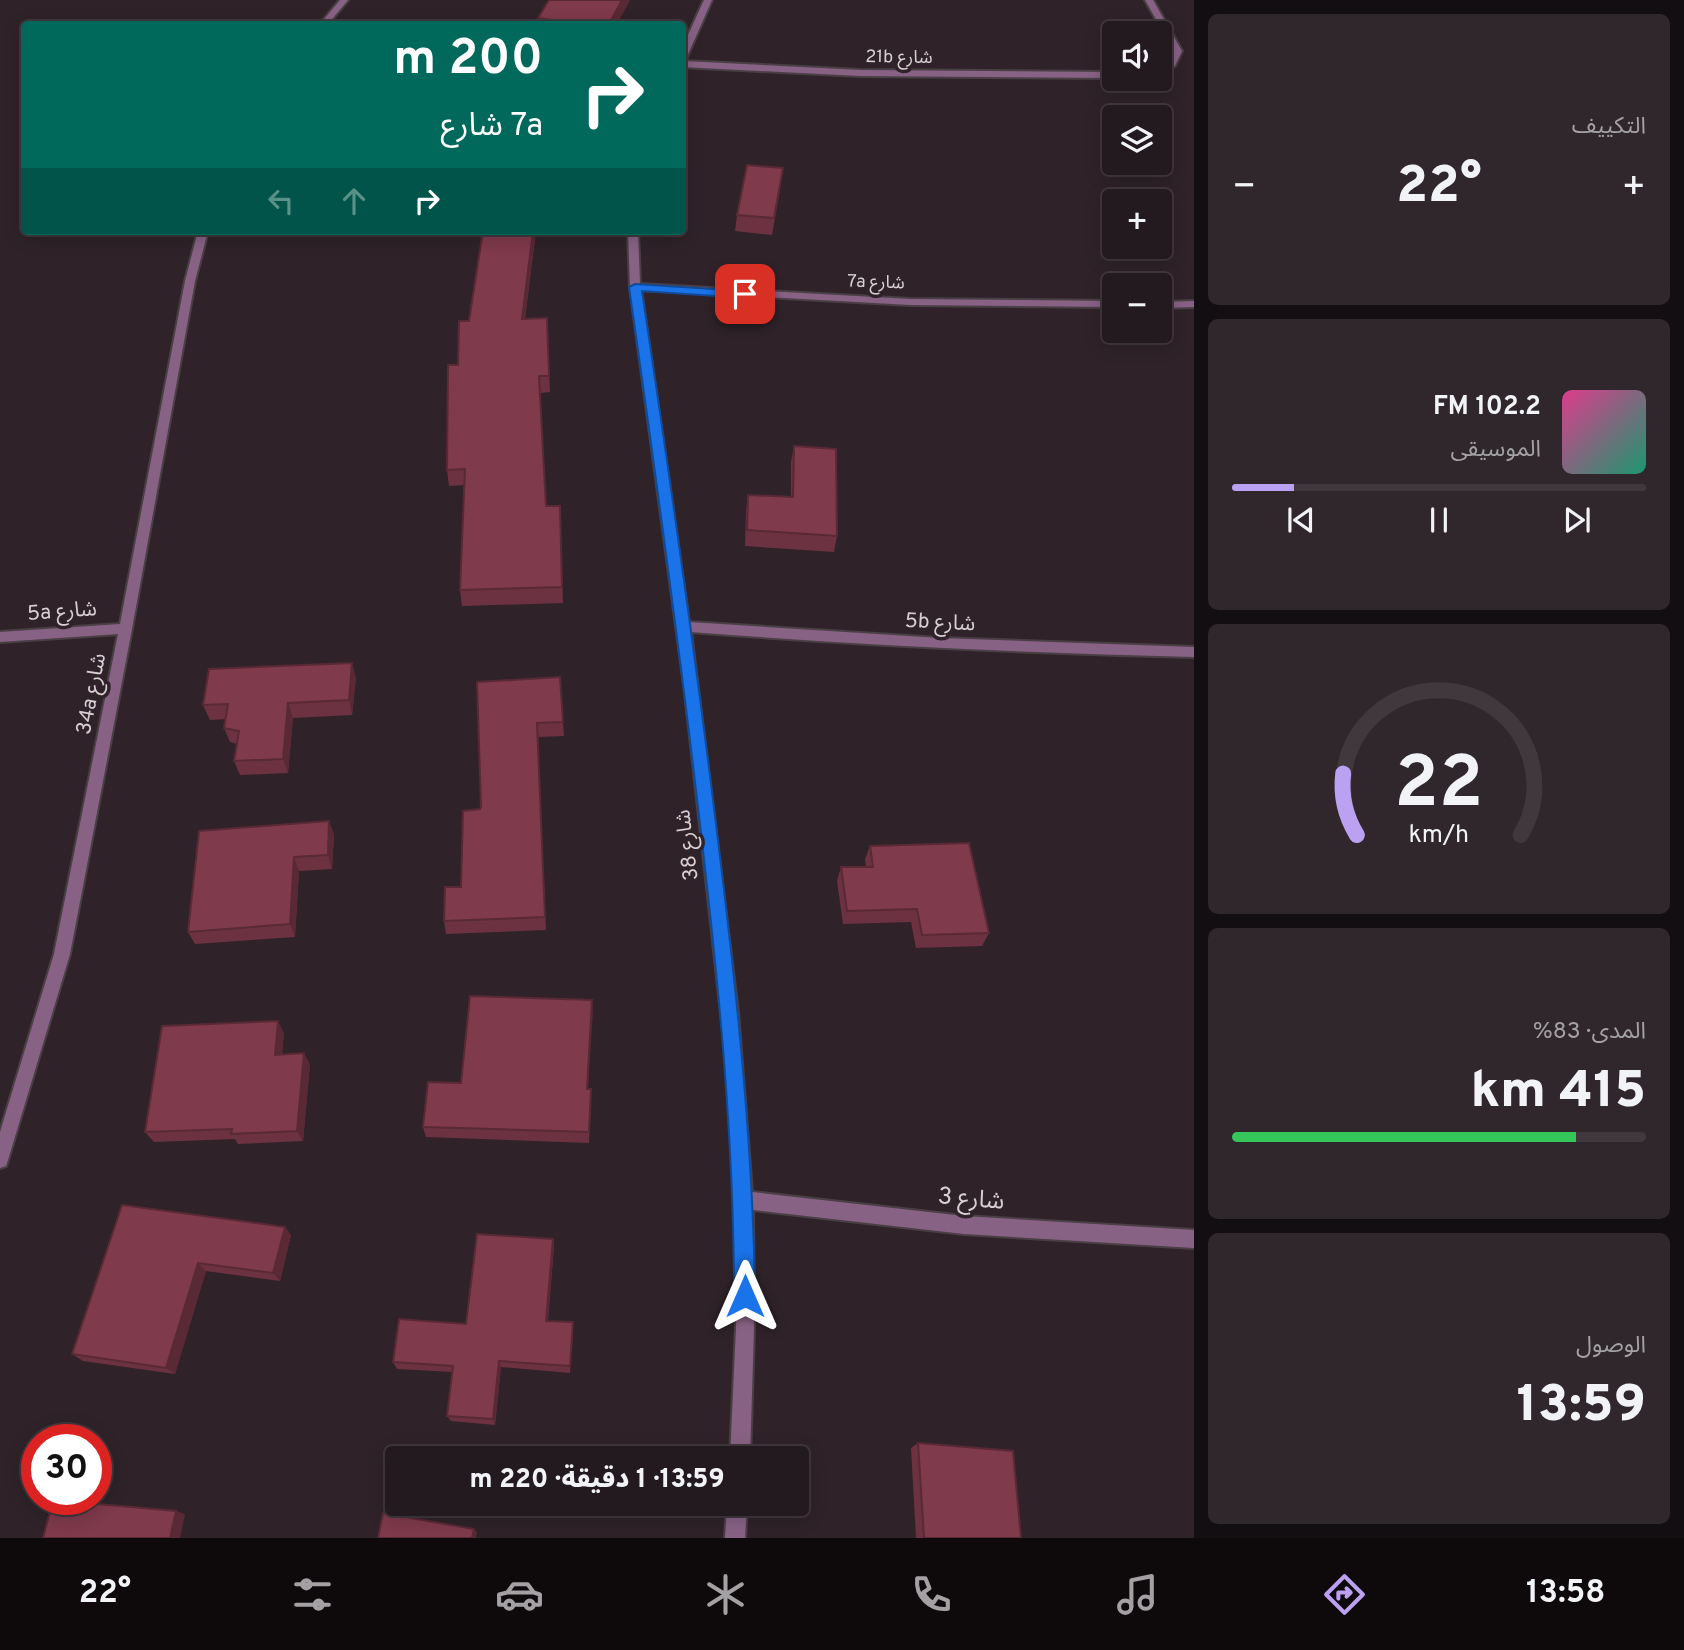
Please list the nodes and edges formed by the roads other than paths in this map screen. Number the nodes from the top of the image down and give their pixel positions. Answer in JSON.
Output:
{"nodes":[{"id":1,"x":344,"y":0,"type":"edge"},
{"id":2,"x":708,"y":0,"type":"edge"},
{"id":3,"x":1149,"y":0,"type":"edge"},
{"id":4,"x":326,"y":21,"type":"edge"},
{"id":5,"x":1161,"y":21,"type":"edge"},
{"id":6,"x":1172,"y":40,"type":"edge"},
{"id":7,"x":686,"y":52,"type":"edge"},
{"id":8,"x":686,"y":61,"type":"edge"},
{"id":9,"x":1172,"y":66,"type":"edge"},
{"id":10,"x":1102,"y":75,"type":"edge"},
{"id":11,"x":202,"y":235,"type":"edge"},
{"id":12,"x":633,"y":235,"type":"edge"},
{"id":13,"x":635,"y":287,"type":"junction"},
{"id":14,"x":1102,"y":304,"type":"edge"},
{"id":15,"x":1172,"y":304,"type":"edge"},
{"id":16,"x":1194,"y":304,"type":"edge"},
{"id":17,"x":685,"y":627,"type":"junction"},
{"id":18,"x":126,"y":629,"type":"junction"},
{"id":19,"x":0,"y":637,"type":"edge"},
{"id":20,"x":1194,"y":652,"type":"edge"},
{"id":21,"x":0,"y":1160,"type":"edge"},
{"id":22,"x":744,"y":1200,"type":"junction"},
{"id":23,"x":1194,"y":1239,"type":"edge"},
{"id":24,"x":740,"y":1446,"type":"edge"},
{"id":25,"x":736,"y":1516,"type":"edge"},
{"id":26,"x":735,"y":1538,"type":"edge"}],
"edges":[{"from":1,"to":4,"type":"street"},
{"from":2,"to":7,"type":"street"},
{"from":3,"to":5,"type":"street"},
{"from":6,"to":9,"type":"street"},
{"from":8,"to":10,"type":"street","name":"21b شارع"},
{"from":11,"to":18,"type":"street","name":"34a شارع"},
{"from":12,"to":13,"type":"street","name":"شارع 38"},
{"from":13,"to":14,"type":"street","name":"7a شارع"},
{"from":13,"to":17,"type":"street","name":"شارع 38"},
{"from":15,"to":16,"type":"street"},
{"from":17,"to":20,"type":"street","name":"5b شارع"},
{"from":17,"to":22,"type":"street","name":"شارع 38"},
{"from":18,"to":19,"type":"street","name":"5a شارع"},
{"from":18,"to":21,"type":"street","name":"34a شارع"},
{"from":22,"to":23,"type":"street","name":"شارع 3"},
{"from":22,"to":24,"type":"street","name":"شارع 38"},
{"from":25,"to":26,"type":"street"}]}
